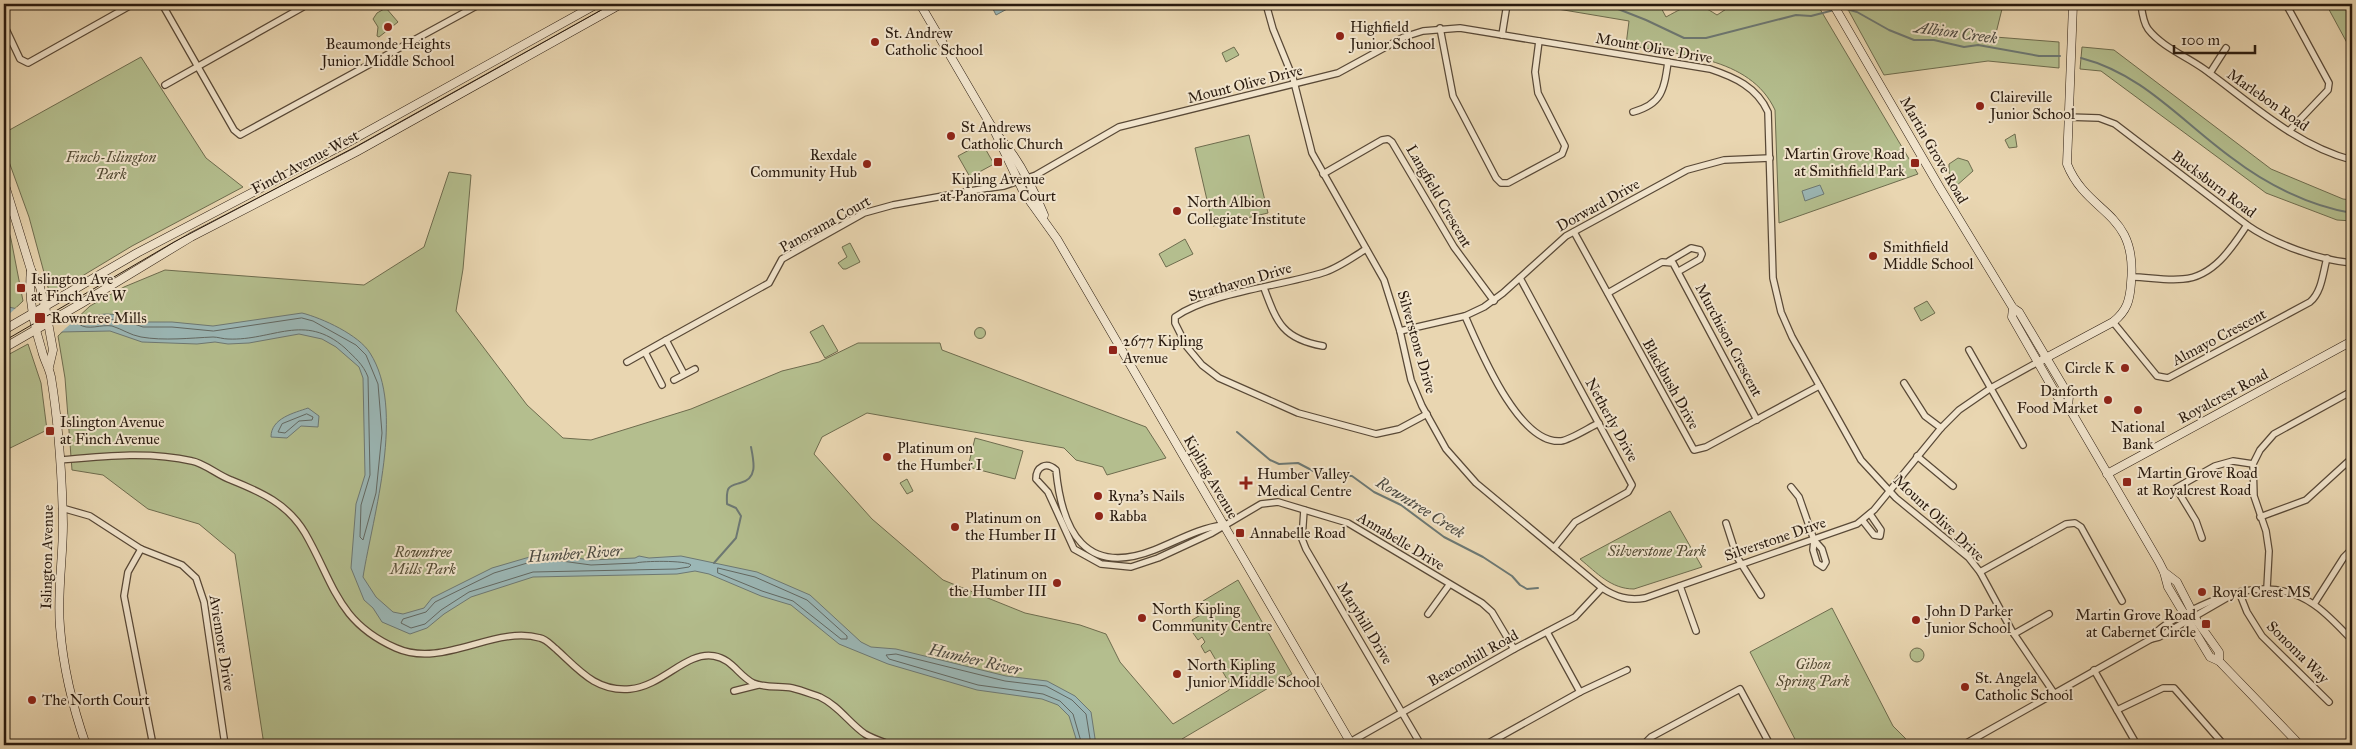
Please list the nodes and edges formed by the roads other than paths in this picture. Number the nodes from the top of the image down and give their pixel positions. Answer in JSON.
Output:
{"nodes":[{"id":1,"x":133,"y":4,"type":"edge"},
{"id":2,"x":162,"y":4,"type":"edge"},
{"id":3,"x":480,"y":4,"type":"edge"},
{"id":4,"x":597,"y":4,"type":"edge"},
{"id":5,"x":621,"y":4,"type":"edge"},
{"id":6,"x":728,"y":4,"type":"edge"},
{"id":7,"x":735,"y":4,"type":"edge"},
{"id":8,"x":920,"y":4,"type":"edge"},
{"id":9,"x":1266,"y":4,"type":"edge"},
{"id":10,"x":1507,"y":4,"type":"edge"},
{"id":11,"x":1834,"y":4,"type":"edge"},
{"id":12,"x":2073,"y":4,"type":"edge"},
{"id":13,"x":2140,"y":4,"type":"edge"},
{"id":14,"x":2286,"y":4,"type":"edge"},
{"id":15,"x":303,"y":7,"type":"dead end"},
{"id":16,"x":4,"y":25,"type":"edge"},
{"id":17,"x":1440,"y":28,"type":"junction"},
{"id":18,"x":1502,"y":35,"type":"junction"},
{"id":19,"x":1538,"y":41,"type":"junction"},
{"id":20,"x":2226,"y":48,"type":"dead end"},
{"id":21,"x":1668,"y":62,"type":"junction"},
{"id":22,"x":197,"y":66,"type":"junction"},
{"id":23,"x":2210,"y":74,"type":"junction"},
{"id":24,"x":165,"y":84,"type":"dead end"},
{"id":25,"x":1295,"y":85,"type":"junction"},
{"id":26,"x":1633,"y":112,"type":"dead end"},
{"id":27,"x":2067,"y":117,"type":"junction"},
{"id":28,"x":2289,"y":131,"type":"junction"},
{"id":29,"x":996,"y":134,"type":"junction"},
{"id":30,"x":1770,"y":158,"type":"junction"},
{"id":31,"x":2352,"y":160,"type":"edge"},
{"id":32,"x":1323,"y":174,"type":"junction"},
{"id":33,"x":1027,"y":179,"type":"junction"},
{"id":34,"x":4,"y":182,"type":"edge"},
{"id":35,"x":1014,"y":183,"type":"junction"},
{"id":36,"x":1047,"y":223,"type":"junction"},
{"id":37,"x":2247,"y":225,"type":"junction"},
{"id":38,"x":1574,"y":232,"type":"junction"},
{"id":39,"x":1366,"y":249,"type":"junction"},
{"id":40,"x":2327,"y":258,"type":"junction"},
{"id":41,"x":1668,"y":261,"type":"junction"},
{"id":42,"x":2352,"y":263,"type":"edge"},
{"id":43,"x":31,"y":270,"type":"junction"},
{"id":44,"x":1679,"y":271,"type":"junction"},
{"id":45,"x":2132,"y":277,"type":"junction"},
{"id":46,"x":1520,"y":278,"type":"junction"},
{"id":47,"x":1264,"y":288,"type":"junction"},
{"id":48,"x":1608,"y":293,"type":"junction"},
{"id":49,"x":1494,"y":300,"type":"junction"},
{"id":50,"x":45,"y":306,"type":"junction"},
{"id":51,"x":2013,"y":308,"type":"junction"},
{"id":52,"x":33,"y":313,"type":"junction"},
{"id":53,"x":1465,"y":316,"type":"junction"},
{"id":54,"x":48,"y":322,"type":"junction"},
{"id":55,"x":2113,"y":322,"type":"junction"},
{"id":56,"x":37,"y":329,"type":"junction"},
{"id":57,"x":4,"y":330,"type":"edge"},
{"id":58,"x":1400,"y":331,"type":"junction"},
{"id":59,"x":666,"y":340,"type":"junction"},
{"id":60,"x":2352,"y":342,"type":"edge"},
{"id":61,"x":1322,"y":346,"type":"dead end"},
{"id":62,"x":4,"y":348,"type":"edge"},
{"id":63,"x":1969,"y":350,"type":"dead end"},
{"id":64,"x":645,"y":352,"type":"junction"},
{"id":65,"x":2046,"y":358,"type":"junction"},
{"id":66,"x":627,"y":362,"type":"dead end"},
{"id":67,"x":2038,"y":362,"type":"junction"},
{"id":68,"x":49,"y":366,"type":"junction"},
{"id":69,"x":695,"y":369,"type":"dead end"},
{"id":70,"x":684,"y":374,"type":"junction"},
{"id":71,"x":674,"y":380,"type":"dead end"},
{"id":72,"x":1904,"y":383,"type":"dead end"},
{"id":73,"x":662,"y":385,"type":"dead end"},
{"id":74,"x":1820,"y":386,"type":"junction"},
{"id":75,"x":1991,"y":388,"type":"junction"},
{"id":76,"x":2350,"y":392,"type":"edge"},
{"id":77,"x":2352,"y":400,"type":"edge"},
{"id":78,"x":2068,"y":406,"type":"junction"},
{"id":79,"x":1427,"y":414,"type":"junction"},
{"id":80,"x":1757,"y":420,"type":"junction"},
{"id":81,"x":1599,"y":423,"type":"junction"},
{"id":82,"x":1940,"y":428,"type":"junction"},
{"id":83,"x":2023,"y":445,"type":"dead end"},
{"id":84,"x":1918,"y":456,"type":"junction"},
{"id":85,"x":2352,"y":458,"type":"edge"},
{"id":86,"x":60,"y":460,"type":"junction"},
{"id":87,"x":2253,"y":464,"type":"junction"},
{"id":88,"x":2108,"y":474,"type":"junction"},
{"id":89,"x":1953,"y":486,"type":"dead end"},
{"id":90,"x":1791,"y":487,"type":"dead end"},
{"id":91,"x":1890,"y":491,"type":"junction"},
{"id":92,"x":62,"y":508,"type":"junction"},
{"id":93,"x":1304,"y":510,"type":"junction"},
{"id":94,"x":1870,"y":514,"type":"junction"},
{"id":95,"x":2260,"y":517,"type":"junction"},
{"id":96,"x":1863,"y":521,"type":"junction"},
{"id":97,"x":1726,"y":524,"type":"dead end"},
{"id":98,"x":1223,"y":525,"type":"junction"},
{"id":99,"x":2202,"y":538,"type":"dead end"},
{"id":100,"x":1814,"y":540,"type":"junction"},
{"id":101,"x":1554,"y":548,"type":"junction"},
{"id":102,"x":142,"y":549,"type":"junction"},
{"id":103,"x":2352,"y":549,"type":"edge"},
{"id":104,"x":1154,"y":550,"type":"junction"},
{"id":105,"x":1158,"y":558,"type":"junction"},
{"id":106,"x":1743,"y":564,"type":"junction"},
{"id":107,"x":1980,"y":572,"type":"junction"},
{"id":108,"x":2164,"y":572,"type":"junction"},
{"id":109,"x":1449,"y":585,"type":"junction"},
{"id":110,"x":1680,"y":586,"type":"junction"},
{"id":111,"x":1602,"y":588,"type":"junction"},
{"id":112,"x":2266,"y":588,"type":"junction"},
{"id":113,"x":2239,"y":592,"type":"junction"},
{"id":114,"x":1760,"y":595,"type":"dead end"},
{"id":115,"x":2122,"y":601,"type":"dead end"},
{"id":116,"x":2314,"y":604,"type":"junction"},
{"id":117,"x":1428,"y":614,"type":"dead end"},
{"id":118,"x":2049,"y":614,"type":"dead end"},
{"id":119,"x":2194,"y":614,"type":"junction"},
{"id":120,"x":2185,"y":619,"type":"junction"},
{"id":121,"x":1696,"y":630,"type":"dead end"},
{"id":122,"x":1547,"y":632,"type":"junction"},
{"id":123,"x":2014,"y":634,"type":"junction"},
{"id":124,"x":2352,"y":640,"type":"edge"},
{"id":125,"x":1514,"y":649,"type":"junction"},
{"id":126,"x":2219,"y":661,"type":"junction"},
{"id":127,"x":1627,"y":670,"type":"dead end"},
{"id":128,"x":2094,"y":670,"type":"junction"},
{"id":129,"x":758,"y":685,"type":"junction"},
{"id":130,"x":734,"y":691,"type":"dead end"},
{"id":131,"x":1580,"y":692,"type":"junction"},
{"id":132,"x":2054,"y":693,"type":"junction"},
{"id":133,"x":2328,"y":702,"type":"dead end"},
{"id":134,"x":2117,"y":710,"type":"junction"},
{"id":135,"x":1402,"y":711,"type":"junction"},
{"id":136,"x":2352,"y":742,"type":"edge"},
{"id":137,"x":1351,"y":744,"type":"edge"},
{"id":138,"x":86,"y":745,"type":"edge"},
{"id":139,"x":152,"y":745,"type":"edge"},
{"id":140,"x":225,"y":745,"type":"edge"},
{"id":141,"x":892,"y":745,"type":"edge"},
{"id":142,"x":1422,"y":745,"type":"edge"},
{"id":143,"x":1485,"y":745,"type":"edge"},
{"id":144,"x":1643,"y":745,"type":"edge"},
{"id":145,"x":1766,"y":745,"type":"edge"},
{"id":146,"x":1963,"y":745,"type":"edge"},
{"id":147,"x":2137,"y":745,"type":"edge"},
{"id":148,"x":2224,"y":745,"type":"edge"},
{"id":149,"x":2300,"y":745,"type":"edge"},
{"id":150,"x":2349,"y":745,"type":"edge"}],
"edges":[{"from":1,"to":16,"type":"street"},
{"from":2,"to":22,"type":"street"},
{"from":3,"to":22,"type":"street"},
{"from":4,"to":50,"type":"main road","name":"Finch Avenue West"},
{"from":5,"to":54,"type":"main road","name":"Finch Avenue West"},
{"from":6,"to":7,"type":"street"},
{"from":8,"to":29,"type":"main road","name":"Kipling Avenue"},
{"from":9,"to":25,"type":"street","name":"Silverstone Drive"},
{"from":10,"to":18,"type":"street"},
{"from":11,"to":51,"type":"main road","name":"Martin Grove Road"},
{"from":12,"to":27,"type":"main road","name":"Silverstone Drive"},
{"from":13,"to":23,"type":"street","name":"Marlebon Road"},
{"from":14,"to":28,"type":"street"},
{"from":15,"to":22,"type":"street"},
{"from":17,"to":18,"type":"street","name":"Mount Olive Drive"},
{"from":17,"to":19,"type":"street"},
{"from":17,"to":25,"type":"street","name":"Mount Olive Drive"},
{"from":18,"to":19,"type":"street","name":"Mount Olive Drive"},
{"from":19,"to":21,"type":"street","name":"Mount Olive Drive"},
{"from":20,"to":23,"type":"street"},
{"from":21,"to":26,"type":"street"},
{"from":21,"to":30,"type":"street","name":"Mount Olive Drive"},
{"from":22,"to":24,"type":"street"},
{"from":23,"to":28,"type":"street","name":"Marlebon Road"},
{"from":25,"to":32,"type":"street","name":"Silverstone Drive"},
{"from":25,"to":33,"type":"street","name":"Mount Olive Drive"},
{"from":27,"to":37,"type":"street","name":"Bucksburn Road"},
{"from":27,"to":45,"type":"main road","name":"Silverstone Drive"},
{"from":28,"to":31,"type":"street","name":"Marlebon Road"},
{"from":29,"to":33,"type":"main road","name":"Kipling Avenue"},
{"from":29,"to":35,"type":"main road","name":"Kipling Avenue"},
{"from":30,"to":38,"type":"street","name":"Dorward Drive"},
{"from":30,"to":74,"type":"street","name":"Mount Olive Drive"},
{"from":32,"to":39,"type":"street","name":"Silverstone Drive"},
{"from":32,"to":49,"type":"street","name":"Langfield Crescent"},
{"from":33,"to":35,"type":"street"},
{"from":33,"to":36,"type":"main road","name":"Kipling Avenue"},
{"from":34,"to":43,"type":"main road","name":"Islington Avenue"},
{"from":35,"to":36,"type":"main road","name":"Kipling Avenue"},
{"from":35,"to":59,"type":"street","name":"Panorama Court"},
{"from":36,"to":98,"type":"main road","name":"Kipling Avenue"},
{"from":37,"to":40,"type":"street","name":"Bucksburn Road"},
{"from":37,"to":45,"type":"street"},
{"from":38,"to":46,"type":"street","name":"Dorward Drive"},
{"from":38,"to":48,"type":"street","name":"Blackbush Drive"},
{"from":39,"to":47,"type":"street","name":"Strathavon Drive"},
{"from":39,"to":58,"type":"street","name":"Silverstone Drive"},
{"from":40,"to":42,"type":"street","name":"Bucksburn Road"},
{"from":40,"to":55,"type":"street","name":"Almayo Crescent"},
{"from":41,"to":44,"type":"street","name":"Murchison Crescent"},
{"from":41,"to":44,"type":"street","name":"Murchison Crescent"},
{"from":41,"to":48,"type":"street","name":"Murchison Crescent"},
{"from":43,"to":50,"type":"main road","name":"Islington Avenue"},
{"from":43,"to":52,"type":"main road","name":"Islington Avenue"},
{"from":44,"to":80,"type":"street","name":"Murchison Crescent"},
{"from":45,"to":55,"type":"main road","name":"Silverstone Drive"},
{"from":46,"to":49,"type":"street","name":"Dorward Drive"},
{"from":46,"to":81,"type":"street","name":"Netherly Drive"},
{"from":47,"to":61,"type":"street"},
{"from":47,"to":79,"type":"street","name":"Strathavon Drive"},
{"from":48,"to":80,"type":"street","name":"Blackbush Drive"},
{"from":49,"to":53,"type":"street","name":"Dorward Drive"},
{"from":50,"to":52,"type":"main road","name":"Finch Avenue West"},
{"from":50,"to":54,"type":"main road","name":"Islington Avenue"},
{"from":51,"to":65,"type":"main road","name":"Martin Grove Road"},
{"from":51,"to":67,"type":"main road","name":"Martin Grove Road"},
{"from":52,"to":56,"type":"main road","name":"Islington Avenue"},
{"from":52,"to":57,"type":"main road","name":"Finch Avenue West"},
{"from":53,"to":58,"type":"street","name":"Dorward Drive"},
{"from":53,"to":81,"type":"street"},
{"from":54,"to":56,"type":"main road","name":"Finch Avenue West"},
{"from":54,"to":68,"type":"main road","name":"Islington Avenue"},
{"from":55,"to":65,"type":"main road","name":"Silverstone Drive"},
{"from":56,"to":62,"type":"main road","name":"Finch Avenue West"},
{"from":56,"to":68,"type":"main road","name":"Islington Avenue"},
{"from":58,"to":79,"type":"street","name":"Silverstone Drive"},
{"from":59,"to":64,"type":"street"},
{"from":59,"to":70,"type":"street"},
{"from":60,"to":88,"type":"main road","name":"Royalcrest Road"},
{"from":63,"to":75,"type":"street"},
{"from":64,"to":66,"type":"street"},
{"from":64,"to":73,"type":"street"},
{"from":65,"to":67,"type":"main road","name":"Silverstone Drive"},
{"from":65,"to":78,"type":"main road","name":"Martin Grove Road"},
{"from":67,"to":75,"type":"street","name":"Silverstone Drive"},
{"from":67,"to":78,"type":"main road","name":"Martin Grove Road"},
{"from":68,"to":86,"type":"main road","name":"Islington Avenue"},
{"from":69,"to":70,"type":"street"},
{"from":70,"to":71,"type":"street"},
{"from":72,"to":82,"type":"street"},
{"from":74,"to":80,"type":"street","name":"Blackbush Drive"},
{"from":74,"to":91,"type":"street","name":"Mount Olive Drive"},
{"from":75,"to":82,"type":"street","name":"Silverstone Drive"},
{"from":75,"to":83,"type":"street"},
{"from":76,"to":77,"type":"street"},
{"from":76,"to":87,"type":"street"},
{"from":78,"to":88,"type":"main road","name":"Martin Grove Road"},
{"from":79,"to":101,"type":"street","name":"Silverstone Drive"},
{"from":81,"to":101,"type":"street","name":"Netherly Drive"},
{"from":82,"to":84,"type":"street","name":"Silverstone Drive"},
{"from":84,"to":89,"type":"street"},
{"from":84,"to":91,"type":"street","name":"Silverstone Drive"},
{"from":85,"to":95,"type":"street"},
{"from":86,"to":92,"type":"main road","name":"Islington Avenue"},
{"from":86,"to":129,"type":"street"},
{"from":87,"to":95,"type":"street"},
{"from":87,"to":99,"type":"street"},
{"from":88,"to":108,"type":"main road","name":"Martin Grove Road"},
{"from":90,"to":100,"type":"street"},
{"from":91,"to":94,"type":"street","name":"Silverstone Drive"},
{"from":91,"to":107,"type":"street","name":"Mount Olive Drive"},
{"from":92,"to":102,"type":"street","name":"Aviemore Drive"},
{"from":92,"to":138,"type":"main road","name":"Islington Avenue"},
{"from":93,"to":98,"type":"street","name":"Annabelle Drive"},
{"from":93,"to":109,"type":"street","name":"Annabelle Drive"},
{"from":93,"to":135,"type":"street","name":"Maryhill Drive"},
{"from":94,"to":96,"type":"street","name":"Silverstone Drive"},
{"from":94,"to":96,"type":"street"},
{"from":95,"to":112,"type":"street"},
{"from":96,"to":100,"type":"street","name":"Silverstone Drive"},
{"from":97,"to":106,"type":"street"},
{"from":98,"to":104,"type":"street"},
{"from":98,"to":105,"type":"street"},
{"from":98,"to":137,"type":"main road","name":"Kipling Avenue"},
{"from":100,"to":106,"type":"street","name":"Silverstone Drive"},
{"from":101,"to":111,"type":"street","name":"Silverstone Drive"},
{"from":102,"to":139,"type":"street"},
{"from":102,"to":140,"type":"street","name":"Aviemore Drive"},
{"from":103,"to":116,"type":"street"},
{"from":104,"to":105,"type":"street"},
{"from":104,"to":105,"type":"street"},
{"from":106,"to":110,"type":"street","name":"Silverstone Drive"},
{"from":106,"to":114,"type":"street"},
{"from":107,"to":115,"type":"street"},
{"from":107,"to":123,"type":"street","name":"Mount Olive Drive"},
{"from":108,"to":119,"type":"main road","name":"Martin Grove Road"},
{"from":108,"to":120,"type":"main road","name":"Martin Grove Road"},
{"from":109,"to":117,"type":"street"},
{"from":109,"to":125,"type":"street","name":"Annabelle Drive"},
{"from":110,"to":111,"type":"street","name":"Silverstone Drive"},
{"from":110,"to":121,"type":"street"},
{"from":111,"to":122,"type":"street","name":"Beaconhill Road"},
{"from":112,"to":113,"type":"street"},
{"from":112,"to":116,"type":"street"},
{"from":113,"to":119,"type":"street"},
{"from":113,"to":133,"type":"street","name":"Sonoma Way"},
{"from":116,"to":124,"type":"street"},
{"from":118,"to":123,"type":"street"},
{"from":119,"to":120,"type":"street"},
{"from":119,"to":126,"type":"main road","name":"Martin Grove Road"},
{"from":120,"to":126,"type":"main road","name":"Martin Grove Road"},
{"from":120,"to":128,"type":"street"},
{"from":122,"to":125,"type":"street","name":"Beaconhill Road"},
{"from":122,"to":131,"type":"street"},
{"from":123,"to":132,"type":"street","name":"Mount Olive Drive"},
{"from":125,"to":135,"type":"street","name":"Beaconhill Road"},
{"from":126,"to":149,"type":"main road","name":"Martin Grove Road"},
{"from":127,"to":131,"type":"street"},
{"from":128,"to":132,"type":"street"},
{"from":128,"to":134,"type":"street"},
{"from":129,"to":130,"type":"street"},
{"from":129,"to":141,"type":"street"},
{"from":131,"to":143,"type":"street"},
{"from":132,"to":146,"type":"street"},
{"from":134,"to":147,"type":"street"},
{"from":134,"to":148,"type":"street"},
{"from":135,"to":137,"type":"street","name":"Beaconhill Road"},
{"from":135,"to":142,"type":"street","name":"Maryhill Drive"},
{"from":136,"to":150,"type":"street"},
{"from":144,"to":145,"type":"street"}]}
